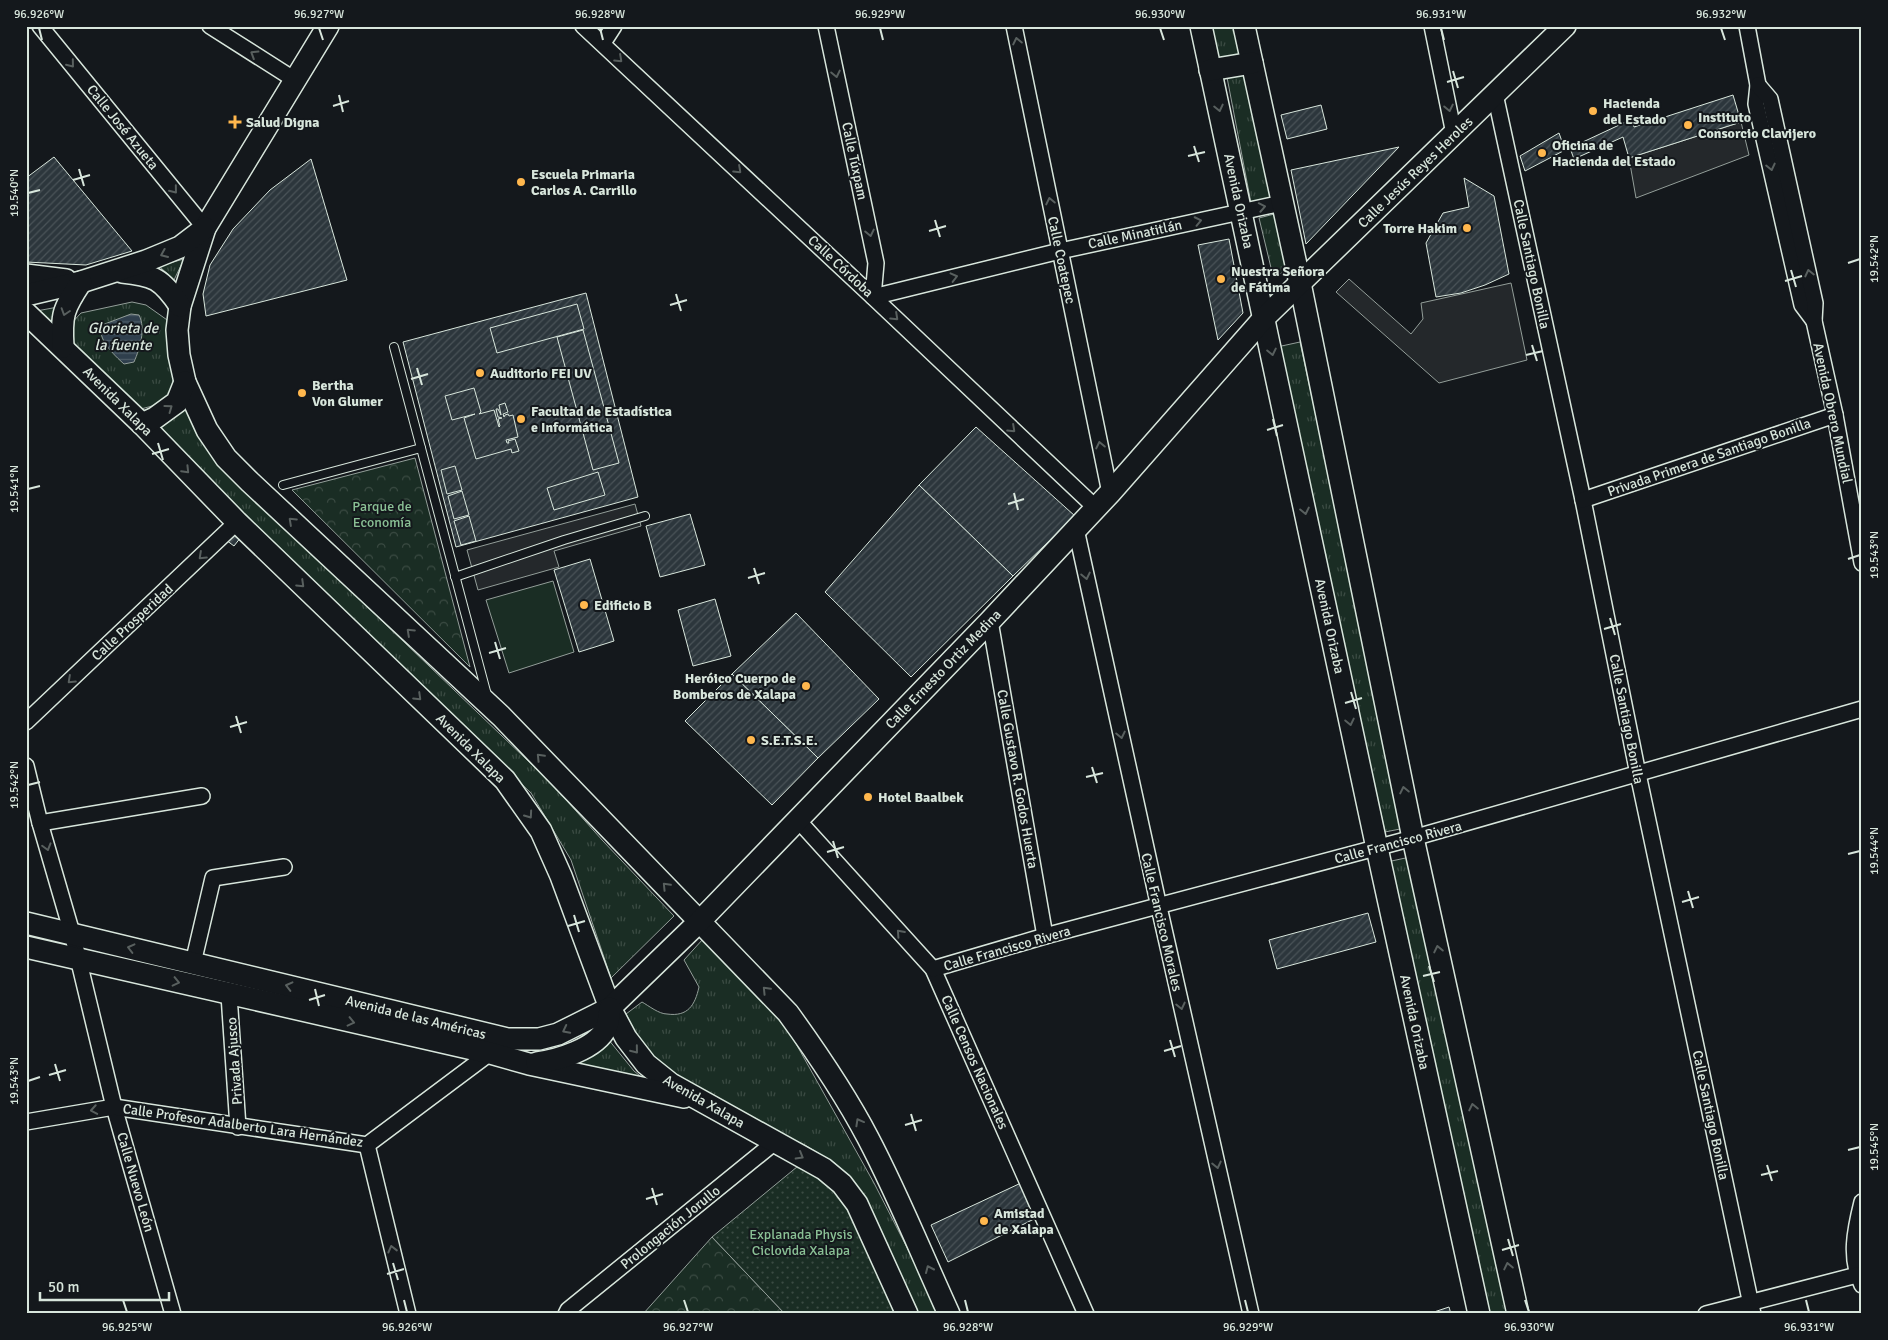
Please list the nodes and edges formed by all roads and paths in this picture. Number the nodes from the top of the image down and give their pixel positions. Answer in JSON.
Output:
{"nodes":[{"id":1,"x":40,"y":26,"type":"edge"},
{"id":2,"x":210,"y":26,"type":"edge"},
{"id":3,"x":328,"y":26,"type":"edge"},
{"id":4,"x":583,"y":26,"type":"edge"},
{"id":5,"x":614,"y":26,"type":"edge"},
{"id":6,"x":826,"y":26,"type":"edge"},
{"id":7,"x":1014,"y":26,"type":"edge"},
{"id":8,"x":1202,"y":26,"type":"edge"},
{"id":9,"x":1244,"y":26,"type":"edge"},
{"id":10,"x":1432,"y":26,"type":"edge"},
{"id":11,"x":1565,"y":26,"type":"edge"},
{"id":12,"x":1747,"y":26,"type":"edge"},
{"id":13,"x":603,"y":43,"type":"junction"},
{"id":14,"x":1252,"y":63,"type":"junction"},
{"id":15,"x":1210,"y":70,"type":"junction"},
{"id":16,"x":295,"y":80,"type":"junction"},
{"id":17,"x":1495,"y":94,"type":"junction"},
{"id":18,"x":1454,"y":134,"type":"junction"},
{"id":19,"x":1282,"y":203,"type":"junction"},
{"id":20,"x":1242,"y":211,"type":"junction"},
{"id":21,"x":205,"y":228,"type":"junction"},
{"id":22,"x":1060,"y":251,"type":"junction"},
{"id":23,"x":118,"y":271,"type":"junction"},
{"id":24,"x":26,"y":275,"type":"edge"},
{"id":25,"x":81,"y":282,"type":"junction"},
{"id":26,"x":1300,"y":283,"type":"junction"},
{"id":27,"x":26,"y":295,"type":"edge"},
{"id":28,"x":873,"y":297,"type":"junction"},
{"id":29,"x":180,"y":306,"type":"junction"},
{"id":30,"x":26,"y":313,"type":"edge"},
{"id":31,"x":1264,"y":318,"type":"junction"},
{"id":32,"x":62,"y":347,"type":"junction"},
{"id":33,"x":394,"y":347,"type":"dead end"},
{"id":34,"x":185,"y":382,"type":"junction"},
{"id":35,"x":1835,"y":415,"type":"junction"},
{"id":36,"x":142,"y":424,"type":"junction"},
{"id":37,"x":421,"y":448,"type":"junction"},
{"id":38,"x":283,"y":485,"type":"dead end"},
{"id":39,"x":1583,"y":500,"type":"junction"},
{"id":40,"x":1103,"y":501,"type":"junction"},
{"id":41,"x":645,"y":516,"type":"dead end"},
{"id":42,"x":237,"y":522,"type":"junction"},
{"id":43,"x":1076,"y":529,"type":"junction"},
{"id":44,"x":1862,"y":563,"type":"edge"},
{"id":45,"x":456,"y":577,"type":"junction"},
{"id":46,"x":990,"y":621,"type":"junction"},
{"id":47,"x":490,"y":707,"type":"junction"},
{"id":48,"x":1862,"y":709,"type":"edge"},
{"id":49,"x":26,"y":722,"type":"edge"},
{"id":50,"x":26,"y":766,"type":"edge"},
{"id":51,"x":1638,"y":774,"type":"junction"},
{"id":52,"x":202,"y":796,"type":"dead end"},
{"id":53,"x":797,"y":819,"type":"junction"},
{"id":54,"x":40,"y":823,"type":"junction"},
{"id":55,"x":1413,"y":838,"type":"junction"},
{"id":56,"x":1377,"y":848,"type":"junction"},
{"id":57,"x":284,"y":867,"type":"dead end"},
{"id":58,"x":1159,"y":907,"type":"junction"},
{"id":59,"x":700,"y":921,"type":"junction"},
{"id":60,"x":26,"y":923,"type":"edge"},
{"id":61,"x":72,"y":933,"type":"junction"},
{"id":62,"x":1045,"y":936,"type":"junction"},
{"id":63,"x":26,"y":947,"type":"edge"},
{"id":64,"x":78,"y":959,"type":"junction"},
{"id":65,"x":193,"y":963,"type":"junction"},
{"id":66,"x":933,"y":969,"type":"junction"},
{"id":67,"x":229,"y":995,"type":"junction"},
{"id":68,"x":610,"y":1008,"type":"junction"},
{"id":69,"x":490,"y":1053,"type":"junction"},
{"id":70,"x":529,"y":1064,"type":"junction"},
{"id":71,"x":704,"y":1101,"type":"junction"},
{"id":72,"x":114,"y":1107,"type":"junction"},
{"id":73,"x":26,"y":1122,"type":"edge"},
{"id":74,"x":238,"y":1127,"type":"junction"},
{"id":75,"x":775,"y":1142,"type":"junction"},
{"id":76,"x":367,"y":1145,"type":"junction"},
{"id":77,"x":1862,"y":1202,"type":"edge"},
{"id":78,"x":1859,"y":1280,"type":"edge"},
{"id":79,"x":1752,"y":1308,"type":"edge"},
{"id":80,"x":173,"y":1314,"type":"edge"},
{"id":81,"x":408,"y":1314,"type":"edge"},
{"id":82,"x":566,"y":1314,"type":"edge"},
{"id":83,"x":907,"y":1314,"type":"edge"},
{"id":84,"x":949,"y":1314,"type":"edge"},
{"id":85,"x":1086,"y":1314,"type":"edge"},
{"id":86,"x":1251,"y":1314,"type":"edge"},
{"id":87,"x":1479,"y":1314,"type":"edge"},
{"id":88,"x":1518,"y":1314,"type":"edge"},
{"id":89,"x":1706,"y":1314,"type":"edge"}],
"edges":[{"from":1,"to":21,"type":"street","name":"Calle José Azueta","one_way":true},
{"from":16,"to":2,"type":"street","one_way":true},
{"from":3,"to":16,"type":"main road"},
{"from":4,"to":13,"type":"street","name":"Calle Córdoba"},
{"from":5,"to":13,"type":"street"},
{"from":6,"to":28,"type":"street","name":"Calle Túxpam","one_way":true},
{"from":22,"to":7,"type":"street","name":"Calle Coatepec","one_way":true},
{"from":8,"to":15,"type":"main road","name":"Avenida Orizaba"},
{"from":9,"to":14,"type":"main road"},
{"from":10,"to":18,"type":"street","one_way":true},
{"from":11,"to":17,"type":"main road","name":"Calle Jesús Reyes Heroles"},
{"from":12,"to":35,"type":"street","name":"Avenida Obrero Mundial"},
{"from":13,"to":28,"type":"street","name":"Calle Córdoba","one_way":true},
{"from":14,"to":15,"type":"main road"},
{"from":14,"to":19,"type":"main road"},
{"from":15,"to":20,"type":"main road","name":"Avenida Orizaba","one_way":true},
{"from":16,"to":21,"type":"main road"},
{"from":17,"to":18,"type":"main road","name":"Calle Jesús Reyes Heroles"},
{"from":17,"to":39,"type":"street","name":"Calle Santiago Bonilla"},
{"from":18,"to":26,"type":"main road","name":"Calle Jesús Reyes Heroles"},
{"from":20,"to":19,"type":"street","name":"Calle Minatitlán","one_way":true},
{"from":19,"to":26,"type":"main road"},
{"from":22,"to":20,"type":"street","name":"Calle Minatitlán","one_way":true},
{"from":20,"to":31,"type":"main road","name":"Avenida Orizaba"},
{"from":21,"to":23,"type":"main road","one_way":true},
{"from":21,"to":29,"type":"main road"},
{"from":28,"to":22,"type":"street","name":"Calle Minatitlán","one_way":true},
{"from":40,"to":22,"type":"street","name":"Calle Coatepec","one_way":true},
{"from":23,"to":25,"type":"main road"},
{"from":23,"to":29,"type":"main road"},
{"from":24,"to":25,"type":"main road"},
{"from":25,"to":27,"type":"main road"},
{"from":25,"to":32,"type":"main road","one_way":true},
{"from":26,"to":31,"type":"main road","name":"Calle Jesús Reyes Heroles"},
{"from":55,"to":26,"type":"main road","one_way":true},
{"from":28,"to":40,"type":"street","name":"Calle Córdoba","one_way":true},
{"from":29,"to":34,"type":"main road"},
{"from":30,"to":32,"type":"main road","name":"Avenida Xalapa"},
{"from":31,"to":40,"type":"main road","name":"Calle Ernesto Ortiz Medina"},
{"from":31,"to":56,"type":"main road","name":"Avenida Orizaba","one_way":true},
{"from":32,"to":36,"type":"main road","name":"Avenida Xalapa"},
{"from":33,"to":37,"type":"lane"},
{"from":36,"to":34,"type":"main road","one_way":true},
{"from":47,"to":34,"type":"main road","one_way":true},
{"from":35,"to":39,"type":"street","name":"Privada Primera de Santiago Bonilla"},
{"from":35,"to":44,"type":"street","name":"Avenida Obrero Mundial"},
{"from":36,"to":42,"type":"main road","name":"Avenida Xalapa","one_way":true},
{"from":37,"to":38,"type":"lane"},
{"from":37,"to":45,"type":"lane"},
{"from":39,"to":51,"type":"street","name":"Calle Santiago Bonilla"},
{"from":40,"to":43,"type":"main road","name":"Calle Ernesto Ortiz Medina"},
{"from":41,"to":45,"type":"lane"},
{"from":42,"to":49,"type":"street","name":"Calle Prosperidad","one_way":true},
{"from":42,"to":68,"type":"main road","name":"Avenida Xalapa","one_way":true},
{"from":43,"to":46,"type":"main road","name":"Calle Ernesto Ortiz Medina"},
{"from":43,"to":58,"type":"street","name":"Calle Francisco Morales","one_way":true},
{"from":45,"to":47,"type":"lane"},
{"from":46,"to":53,"type":"main road","name":"Calle Ernesto Ortiz Medina"},
{"from":46,"to":62,"type":"street","name":"Calle Gustavo R. Godos Huerta"},
{"from":59,"to":47,"type":"main road","one_way":true},
{"from":48,"to":51,"type":"street","name":"Calle Francisco Rivera"},
{"from":50,"to":54,"type":"street","name":"Calle Nuevo León"},
{"from":51,"to":55,"type":"street","name":"Calle Francisco Rivera"},
{"from":51,"to":79,"type":"street","name":"Calle Santiago Bonilla"},
{"from":52,"to":54,"type":"street"},
{"from":53,"to":59,"type":"main road","name":"Calle Ernesto Ortiz Medina"},
{"from":66,"to":53,"type":"street","name":"Calle Censos Nacionales","one_way":true},
{"from":54,"to":61,"type":"street","name":"Calle Nuevo León","one_way":true},
{"from":55,"to":56,"type":"street","name":"Calle Francisco Rivera"},
{"from":88,"to":55,"type":"main road","one_way":true},
{"from":56,"to":58,"type":"street","name":"Calle Francisco Rivera"},
{"from":56,"to":87,"type":"main road","name":"Avenida Orizaba"},
{"from":57,"to":65,"type":"street"},
{"from":58,"to":62,"type":"street","name":"Calle Francisco Rivera"},
{"from":58,"to":86,"type":"street","name":"Calle Francisco Morales","one_way":true},
{"from":59,"to":68,"type":"main road","name":"Calle Ernesto Ortiz Medina"},
{"from":84,"to":59,"type":"main road","one_way":true},
{"from":60,"to":61,"type":"main road","name":"Avenida de las Américas"},
{"from":61,"to":64,"type":"street","name":"Calle Nuevo León"},
{"from":65,"to":61,"type":"main road","name":"Avenida de las Américas","one_way":true},
{"from":62,"to":66,"type":"street","name":"Calle Francisco Rivera"},
{"from":63,"to":64,"type":"main road","name":"Avenida de las Américas"},
{"from":64,"to":67,"type":"main road","name":"Avenida de las Américas","one_way":true},
{"from":64,"to":72,"type":"street","name":"Calle Nuevo León"},
{"from":68,"to":65,"type":"main road","name":"Avenida de las Américas","one_way":true},
{"from":66,"to":85,"type":"street","name":"Calle Censos Nacionales"},
{"from":67,"to":69,"type":"main road","name":"Avenida de las Américas","one_way":true},
{"from":67,"to":74,"type":"street","name":"Privada Ajusco"},
{"from":68,"to":70,"type":"main road","name":"Avenida de las Américas"},
{"from":68,"to":71,"type":"main road","name":"Avenida Xalapa","one_way":true},
{"from":69,"to":70,"type":"main road","name":"Avenida de las Américas"},
{"from":69,"to":76,"type":"street","name":"Calle Profesor Adalberto Lara Hernández"},
{"from":70,"to":71,"type":"main road","name":"Avenida de las Américas"},
{"from":71,"to":75,"type":"main road","name":"Avenida Xalapa"},
{"from":72,"to":73,"type":"street","name":"Calle Profesor Adalberto Lara Hernández","one_way":true},
{"from":72,"to":74,"type":"street","name":"Calle Profesor Adalberto Lara Hernández"},
{"from":72,"to":80,"type":"street","name":"Calle Nuevo León"},
{"from":74,"to":76,"type":"street","name":"Calle Profesor Adalberto Lara Hernández"},
{"from":75,"to":82,"type":"street","name":"Prolongación Jorullo"},
{"from":75,"to":83,"type":"main road","name":"Avenida Xalapa","one_way":true},
{"from":81,"to":76,"type":"street","one_way":true},
{"from":77,"to":78,"type":"street"},
{"from":78,"to":79,"type":"street"},
{"from":79,"to":89,"type":"street"}]}
